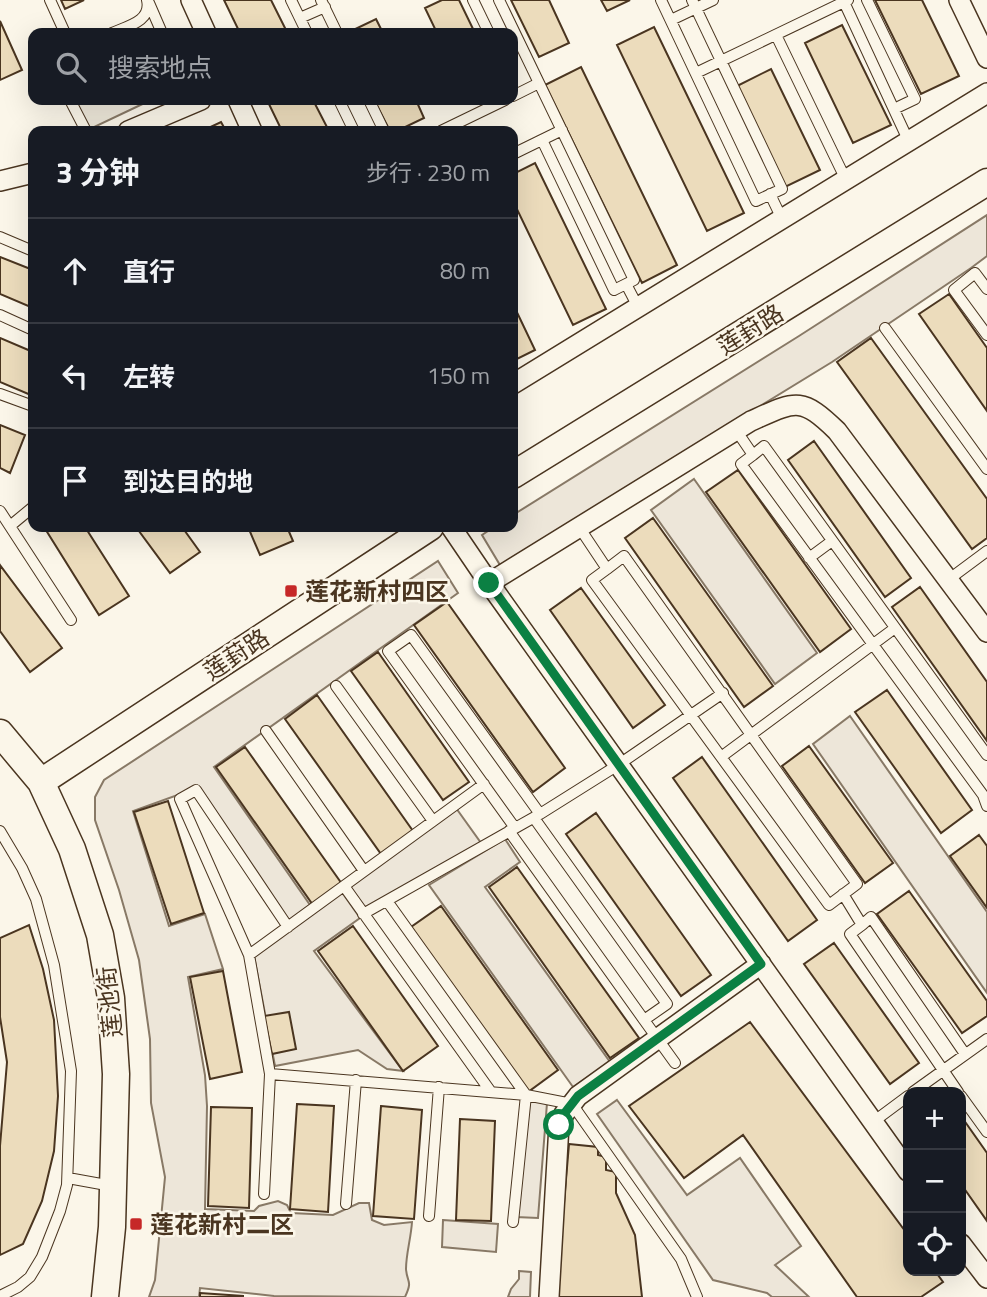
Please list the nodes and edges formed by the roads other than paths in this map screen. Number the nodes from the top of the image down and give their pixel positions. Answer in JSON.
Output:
{"nodes":[{"id":1,"x":50,"y":0,"type":"edge"},
{"id":2,"x":191,"y":0,"type":"edge"},
{"id":3,"x":291,"y":0,"type":"edge"},
{"id":4,"x":473,"y":0,"type":"edge"},
{"id":5,"x":499,"y":0,"type":"edge"},
{"id":6,"x":661,"y":0,"type":"edge"},
{"id":7,"x":713,"y":0,"type":"edge"},
{"id":8,"x":867,"y":0,"type":"edge"},
{"id":9,"x":959,"y":0,"type":"edge"},
{"id":10,"x":148,"y":1,"type":"edge"},
{"id":11,"x":846,"y":1,"type":"edge"},
{"id":12,"x":323,"y":4,"type":"edge"},
{"id":13,"x":694,"y":4,"type":"edge"},
{"id":14,"x":300,"y":18,"type":"junction"},
{"id":15,"x":671,"y":20,"type":"junction"},
{"id":16,"x":63,"y":28,"type":"edge"},
{"id":17,"x":124,"y":28,"type":"edge"},
{"id":18,"x":160,"y":28,"type":"edge"},
{"id":19,"x":204,"y":28,"type":"edge"},
{"id":20,"x":305,"y":28,"type":"edge"},
{"id":21,"x":334,"y":28,"type":"edge"},
{"id":22,"x":487,"y":28,"type":"edge"},
{"id":23,"x":512,"y":28,"type":"edge"},
{"id":24,"x":776,"y":35,"type":"junction"},
{"id":25,"x":518,"y":39,"type":"edge"},
{"id":26,"x":987,"y":58,"type":"edge"},
{"id":27,"x":721,"y":61,"type":"junction"},
{"id":28,"x":696,"y":73,"type":"junction"},
{"id":29,"x":539,"y":83,"type":"junction"},
{"id":30,"x":987,"y":93,"type":"edge"},
{"id":31,"x":518,"y":94,"type":"edge"},
{"id":32,"x":73,"y":105,"type":"edge"},
{"id":33,"x":188,"y":105,"type":"edge"},
{"id":34,"x":240,"y":105,"type":"edge"},
{"id":35,"x":341,"y":105,"type":"edge"},
{"id":36,"x":371,"y":105,"type":"edge"},
{"id":37,"x":495,"y":105,"type":"edge"},
{"id":38,"x":894,"y":109,"type":"junction"},
{"id":39,"x":83,"y":126,"type":"edge"},
{"id":40,"x":154,"y":126,"type":"edge"},
{"id":41,"x":251,"y":126,"type":"edge"},
{"id":42,"x":351,"y":126,"type":"edge"},
{"id":43,"x":382,"y":126,"type":"edge"},
{"id":44,"x":451,"y":126,"type":"edge"},
{"id":45,"x":562,"y":130,"type":"junction"},
{"id":46,"x":542,"y":140,"type":"junction"},
{"id":47,"x":909,"y":142,"type":"junction"},
{"id":48,"x":518,"y":152,"type":"edge"},
{"id":49,"x":28,"y":174,"type":"edge"},
{"id":50,"x":846,"y":180,"type":"junction"},
{"id":51,"x":0,"y":181,"type":"edge"},
{"id":52,"x":987,"y":183,"type":"edge"},
{"id":53,"x":769,"y":194,"type":"junction"},
{"id":54,"x":782,"y":219,"type":"junction"},
{"id":55,"x":0,"y":237,"type":"edge"},
{"id":56,"x":28,"y":249,"type":"edge"},
{"id":57,"x":626,"y":284,"type":"junction"},
{"id":58,"x":987,"y":289,"type":"edge"},
{"id":59,"x":638,"y":307,"type":"junction"},
{"id":60,"x":0,"y":315,"type":"edge"},
{"id":61,"x":28,"y":328,"type":"edge"},
{"id":62,"x":885,"y":328,"type":"dead end"},
{"id":63,"x":987,"y":335,"type":"edge"},
{"id":64,"x":518,"y":381,"type":"edge"},
{"id":65,"x":0,"y":394,"type":"edge"},
{"id":66,"x":28,"y":405,"type":"edge"},
{"id":67,"x":736,"y":430,"type":"junction"},
{"id":68,"x":753,"y":455,"type":"junction"},
{"id":69,"x":987,"y":470,"type":"edge"},
{"id":70,"x":518,"y":472,"type":"edge"},
{"id":71,"x":0,"y":511,"type":"edge"},
{"id":72,"x":28,"y":511,"type":"edge"},
{"id":73,"x":10,"y":526,"type":"junction"},
{"id":74,"x":579,"y":527,"type":"junction"},
{"id":75,"x":422,"y":532,"type":"edge"},
{"id":76,"x":453,"y":532,"type":"edge"},
{"id":77,"x":832,"y":541,"type":"junction"},
{"id":78,"x":987,"y":551,"type":"edge"},
{"id":79,"x":809,"y":558,"type":"junction"},
{"id":80,"x":607,"y":569,"type":"junction"},
{"id":81,"x":948,"y":580,"type":"junction"},
{"id":82,"x":489,"y":583,"type":"junction"},
{"id":83,"x":71,"y":620,"type":"dead end"},
{"id":84,"x":895,"y":628,"type":"junction"},
{"id":85,"x":987,"y":632,"type":"edge"},
{"id":86,"x":872,"y":644,"type":"junction"},
{"id":87,"x":336,"y":686,"type":"dead end"},
{"id":88,"x":723,"y":693,"type":"junction"},
{"id":89,"x":691,"y":715,"type":"junction"},
{"id":90,"x":265,"y":731,"type":"dead end"},
{"id":91,"x":0,"y":733,"type":"edge"},
{"id":92,"x":752,"y":733,"type":"junction"},
{"id":93,"x":987,"y":755,"type":"edge"},
{"id":94,"x":721,"y":757,"type":"junction"},
{"id":95,"x":618,"y":765,"type":"junction"},
{"id":96,"x":41,"y":782,"type":"junction"},
{"id":97,"x":484,"y":784,"type":"junction"},
{"id":98,"x":987,"y":806,"type":"edge"},
{"id":99,"x":537,"y":816,"type":"junction"},
{"id":100,"x":433,"y":821,"type":"junction"},
{"id":101,"x":512,"y":829,"type":"junction"},
{"id":102,"x":0,"y":831,"type":"edge"},
{"id":103,"x":364,"y":871,"type":"junction"},
{"id":104,"x":344,"y":886,"type":"junction"},
{"id":105,"x":843,"y":894,"type":"junction"},
{"id":106,"x":387,"y":901,"type":"junction"},
{"id":107,"x":363,"y":914,"type":"junction"},
{"id":108,"x":862,"y":925,"type":"junction"},
{"id":109,"x":288,"y":927,"type":"junction"},
{"id":110,"x":249,"y":955,"type":"junction"},
{"id":111,"x":761,"y":964,"type":"junction"},
{"id":112,"x":644,"y":1020,"type":"junction"},
{"id":113,"x":657,"y":1038,"type":"junction"},
{"id":114,"x":987,"y":1039,"type":"edge"},
{"id":115,"x":965,"y":1054,"type":"junction"},
{"id":116,"x":675,"y":1063,"type":"dead end"},
{"id":117,"x":942,"y":1070,"type":"junction"},
{"id":118,"x":270,"y":1074,"type":"junction"},
{"id":119,"x":356,"y":1080,"type":"junction"},
{"id":120,"x":439,"y":1087,"type":"junction"},
{"id":121,"x":920,"y":1087,"type":"edge"},
{"id":122,"x":954,"y":1087,"type":"edge"},
{"id":123,"x":491,"y":1092,"type":"junction"},
{"id":124,"x":526,"y":1095,"type":"junction"},
{"id":125,"x":903,"y":1100,"type":"edge"},
{"id":126,"x":966,"y":1101,"type":"edge"},
{"id":127,"x":572,"y":1104,"type":"junction"},
{"id":128,"x":984,"y":1120,"type":"edge"},
{"id":129,"x":873,"y":1122,"type":"junction"},
{"id":130,"x":987,"y":1132,"type":"edge"},
{"id":131,"x":903,"y":1164,"type":"edge"},
{"id":132,"x":68,"y":1178,"type":"junction"},
{"id":133,"x":113,"y":1187,"type":"junction"},
{"id":134,"x":264,"y":1194,"type":"dead end"},
{"id":135,"x":346,"y":1204,"type":"dead end"},
{"id":136,"x":429,"y":1216,"type":"dead end"},
{"id":137,"x":513,"y":1222,"type":"dead end"},
{"id":138,"x":966,"y":1251,"type":"edge"},
{"id":139,"x":987,"y":1278,"type":"edge"},
{"id":140,"x":0,"y":1296,"type":"edge"},
{"id":141,"x":105,"y":1297,"type":"edge"},
{"id":142,"x":549,"y":1297,"type":"edge"},
{"id":143,"x":697,"y":1297,"type":"edge"}],
"edges":[{"from":1,"to":16,"type":"lane"},
{"from":2,"to":19,"type":"street"},
{"from":3,"to":14,"type":"lane"},
{"from":4,"to":22,"type":"lane"},
{"from":5,"to":23,"type":"lane"},
{"from":6,"to":15,"type":"lane"},
{"from":7,"to":13,"type":"lane"},
{"from":8,"to":38,"type":"lane"},
{"from":9,"to":26,"type":"street"},
{"from":10,"to":17,"type":"lane"},
{"from":10,"to":18,"type":"lane"},
{"from":11,"to":24,"type":"lane"},
{"from":11,"to":38,"type":"lane"},
{"from":12,"to":14,"type":"lane"},
{"from":12,"to":21,"type":"lane"},
{"from":13,"to":15,"type":"lane"},
{"from":13,"to":27,"type":"lane"},
{"from":14,"to":20,"type":"lane"},
{"from":15,"to":28,"type":"lane"},
{"from":24,"to":27,"type":"lane"},
{"from":24,"to":50,"type":"lane"},
{"from":25,"to":29,"type":"lane"},
{"from":27,"to":28,"type":"lane"},
{"from":27,"to":53,"type":"lane"},
{"from":28,"to":53,"type":"lane"},
{"from":29,"to":31,"type":"lane"},
{"from":29,"to":45,"type":"lane"},
{"from":30,"to":47,"type":"street"},
{"from":32,"to":39,"type":"lane"},
{"from":33,"to":40,"type":"street"},
{"from":34,"to":41,"type":"street"},
{"from":35,"to":42,"type":"lane"},
{"from":36,"to":43,"type":"lane"},
{"from":37,"to":44,"type":"lane"},
{"from":38,"to":47,"type":"lane"},
{"from":45,"to":46,"type":"lane"},
{"from":45,"to":57,"type":"lane"},
{"from":46,"to":48,"type":"lane"},
{"from":46,"to":57,"type":"lane"},
{"from":47,"to":50,"type":"street"},
{"from":49,"to":51,"type":"street"},
{"from":50,"to":54,"type":"street"},
{"from":52,"to":70,"type":"main road","name":"莲葑路"},
{"from":53,"to":54,"type":"lane"},
{"from":54,"to":59,"type":"street"},
{"from":55,"to":56,"type":"lane"},
{"from":57,"to":59,"type":"lane"},
{"from":58,"to":63,"type":"lane"},
{"from":59,"to":64,"type":"street"},
{"from":60,"to":61,"type":"lane"},
{"from":62,"to":69,"type":"lane"},
{"from":65,"to":66,"type":"lane"},
{"from":67,"to":68,"type":"lane"},
{"from":67,"to":74,"type":"street"},
{"from":67,"to":81,"type":"street"},
{"from":68,"to":77,"type":"lane"},
{"from":68,"to":79,"type":"lane"},
{"from":71,"to":73,"type":"lane"},
{"from":72,"to":73,"type":"lane"},
{"from":73,"to":83,"type":"lane"},
{"from":74,"to":80,"type":"lane"},
{"from":74,"to":82,"type":"street"},
{"from":75,"to":96,"type":"main road","name":"莲葑路"},
{"from":76,"to":82,"type":"street"},
{"from":77,"to":79,"type":"lane"},
{"from":77,"to":84,"type":"lane"},
{"from":78,"to":81,"type":"lane"},
{"from":79,"to":86,"type":"lane"},
{"from":80,"to":88,"type":"lane"},
{"from":80,"to":89,"type":"lane"},
{"from":81,"to":85,"type":"street"},
{"from":82,"to":95,"type":"street"},
{"from":84,"to":86,"type":"lane"},
{"from":84,"to":93,"type":"lane"},
{"from":86,"to":92,"type":"lane"},
{"from":86,"to":98,"type":"lane"},
{"from":87,"to":100,"type":"lane"},
{"from":88,"to":89,"type":"lane"},
{"from":88,"to":92,"type":"lane"},
{"from":89,"to":94,"type":"lane"},
{"from":89,"to":95,"type":"lane"},
{"from":90,"to":103,"type":"lane"},
{"from":91,"to":96,"type":"main road","name":"莲池街"},
{"from":92,"to":94,"type":"lane"},
{"from":92,"to":105,"type":"lane"},
{"from":94,"to":105,"type":"lane"},
{"from":95,"to":99,"type":"lane"},
{"from":95,"to":111,"type":"street"},
{"from":96,"to":133,"type":"main road","name":"莲池街"},
{"from":97,"to":99,"type":"lane"},
{"from":97,"to":100,"type":"lane"},
{"from":97,"to":101,"type":"lane"},
{"from":99,"to":101,"type":"lane"},
{"from":99,"to":112,"type":"lane"},
{"from":100,"to":103,"type":"lane"},
{"from":101,"to":106,"type":"lane"},
{"from":101,"to":112,"type":"lane"},
{"from":102,"to":132,"type":"lane"},
{"from":103,"to":104,"type":"lane"},
{"from":104,"to":107,"type":"lane"},
{"from":104,"to":109,"type":"lane"},
{"from":105,"to":108,"type":"lane"},
{"from":106,"to":107,"type":"lane"},
{"from":106,"to":124,"type":"lane"},
{"from":107,"to":123,"type":"lane"},
{"from":108,"to":115,"type":"lane"},
{"from":108,"to":117,"type":"lane"},
{"from":109,"to":110,"type":"lane"},
{"from":109,"to":110,"type":"lane"},
{"from":110,"to":118,"type":"lane"},
{"from":111,"to":113,"type":"street"},
{"from":111,"to":129,"type":"street"},
{"from":112,"to":113,"type":"lane"},
{"from":113,"to":116,"type":"lane"},
{"from":113,"to":127,"type":"street"},
{"from":114,"to":115,"type":"lane"},
{"from":115,"to":117,"type":"lane"},
{"from":117,"to":121,"type":"lane"},
{"from":117,"to":122,"type":"lane"},
{"from":118,"to":119,"type":"lane"},
{"from":118,"to":134,"type":"lane"},
{"from":119,"to":120,"type":"lane"},
{"from":119,"to":135,"type":"lane"},
{"from":120,"to":123,"type":"lane"},
{"from":120,"to":136,"type":"lane"},
{"from":123,"to":124,"type":"lane"},
{"from":124,"to":127,"type":"lane"},
{"from":124,"to":137,"type":"lane"},
{"from":125,"to":129,"type":"lane"},
{"from":126,"to":128,"type":"lane"},
{"from":127,"to":142,"type":"street"},
{"from":127,"to":143,"type":"lane"},
{"from":128,"to":130,"type":"lane"},
{"from":129,"to":131,"type":"street"},
{"from":132,"to":133,"type":"lane"},
{"from":132,"to":140,"type":"lane"},
{"from":133,"to":141,"type":"main road","name":"莲池街"},
{"from":138,"to":139,"type":"street"}]}
